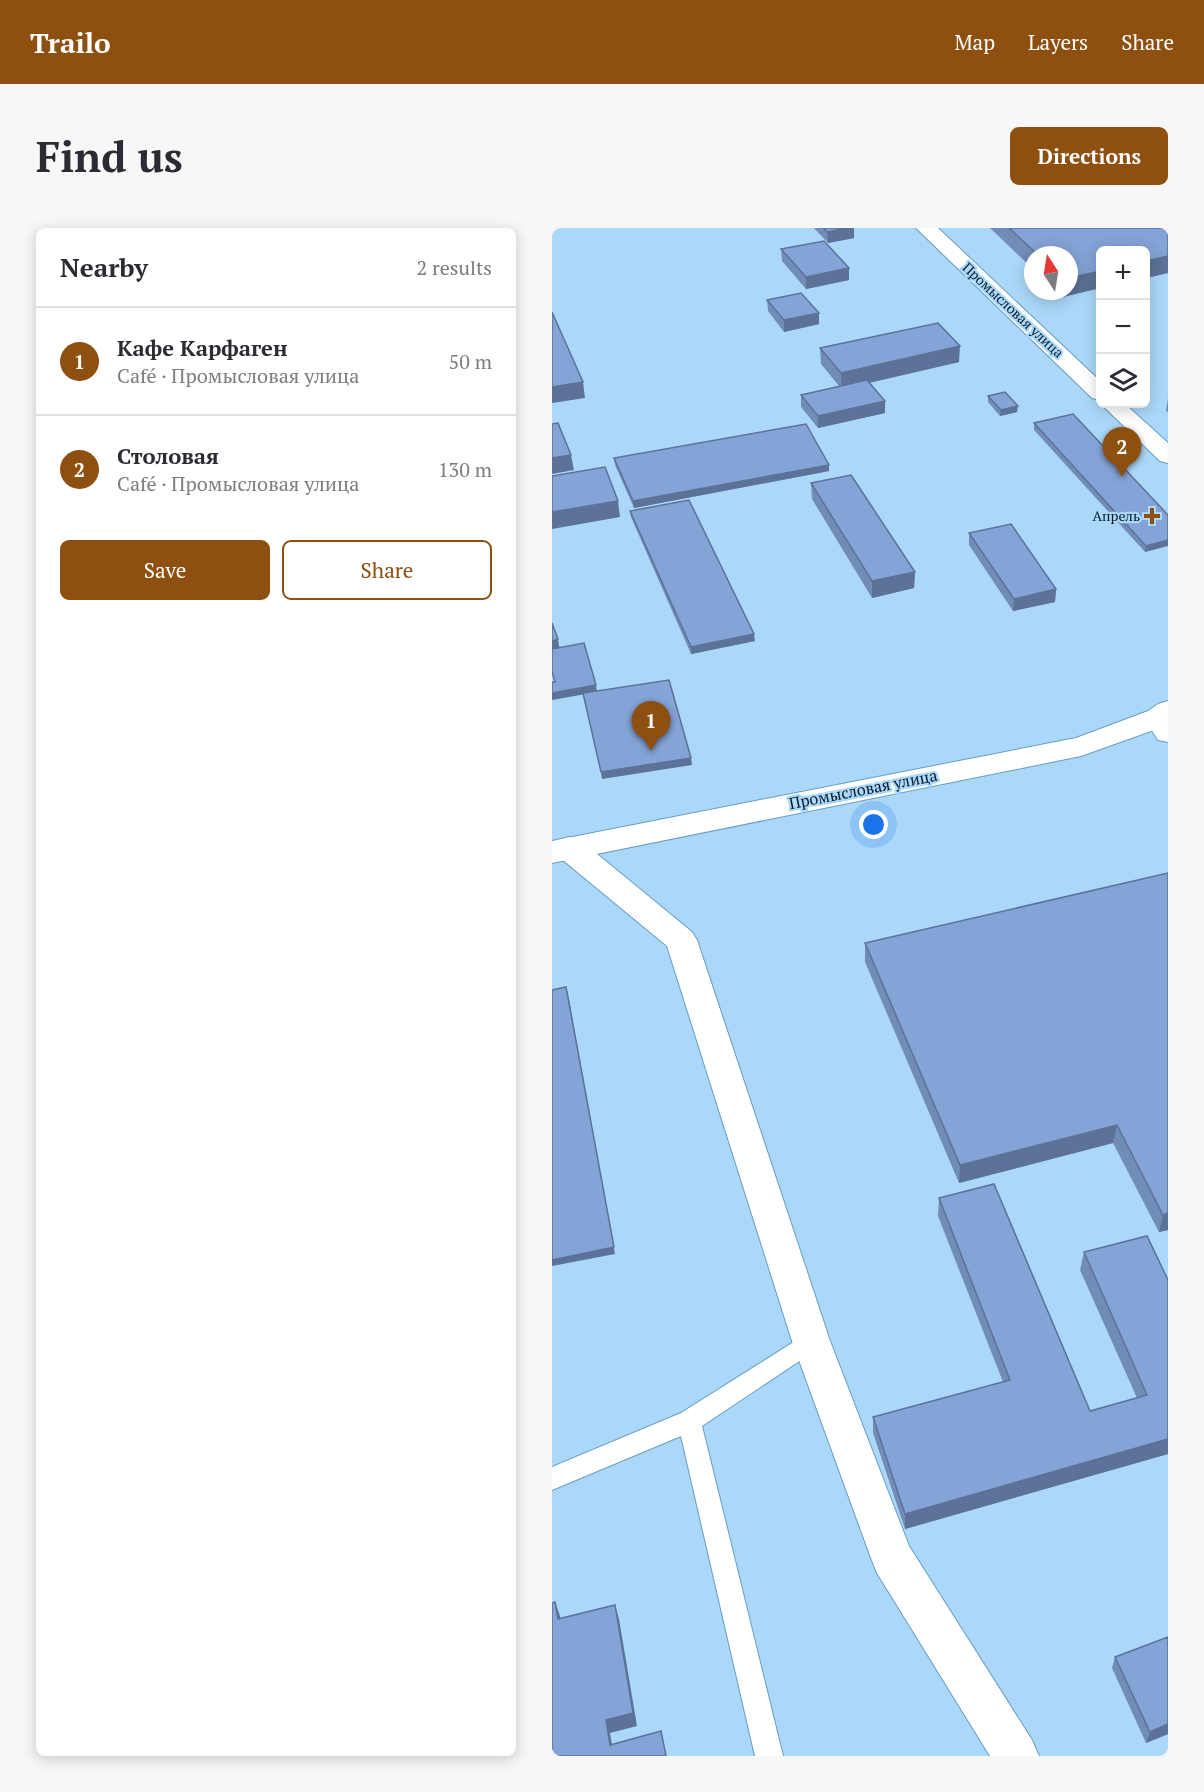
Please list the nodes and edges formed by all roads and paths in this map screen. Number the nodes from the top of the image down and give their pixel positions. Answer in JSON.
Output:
{"nodes":[{"id":1,"x":926,"y":228,"type":"edge"},
{"id":2,"x":1096,"y":388,"type":"edge"},
{"id":3,"x":1116,"y":408,"type":"edge"},
{"id":4,"x":1168,"y":456,"type":"edge"},
{"id":5,"x":1165,"y":719,"type":"edge"},
{"id":6,"x":561,"y":850,"type":"edge"},
{"id":7,"x":811,"y":1341,"type":"junction"},
{"id":8,"x":688,"y":1421,"type":"junction"},
{"id":9,"x":552,"y":1479,"type":"edge"},
{"id":10,"x":768,"y":1756,"type":"edge"},
{"id":11,"x":1016,"y":1756,"type":"edge"}],
"edges":[{"from":1,"to":2,"type":"main road","name":"Промысловая улица"},
{"from":3,"to":4,"type":"main road"},
{"from":5,"to":6,"type":"main road","name":"Промысловая улица"},
{"from":6,"to":7,"type":"main road"},
{"from":7,"to":8,"type":"lane"},
{"from":7,"to":11,"type":"main road"},
{"from":8,"to":9,"type":"lane"},
{"from":8,"to":10,"type":"lane"}]}
